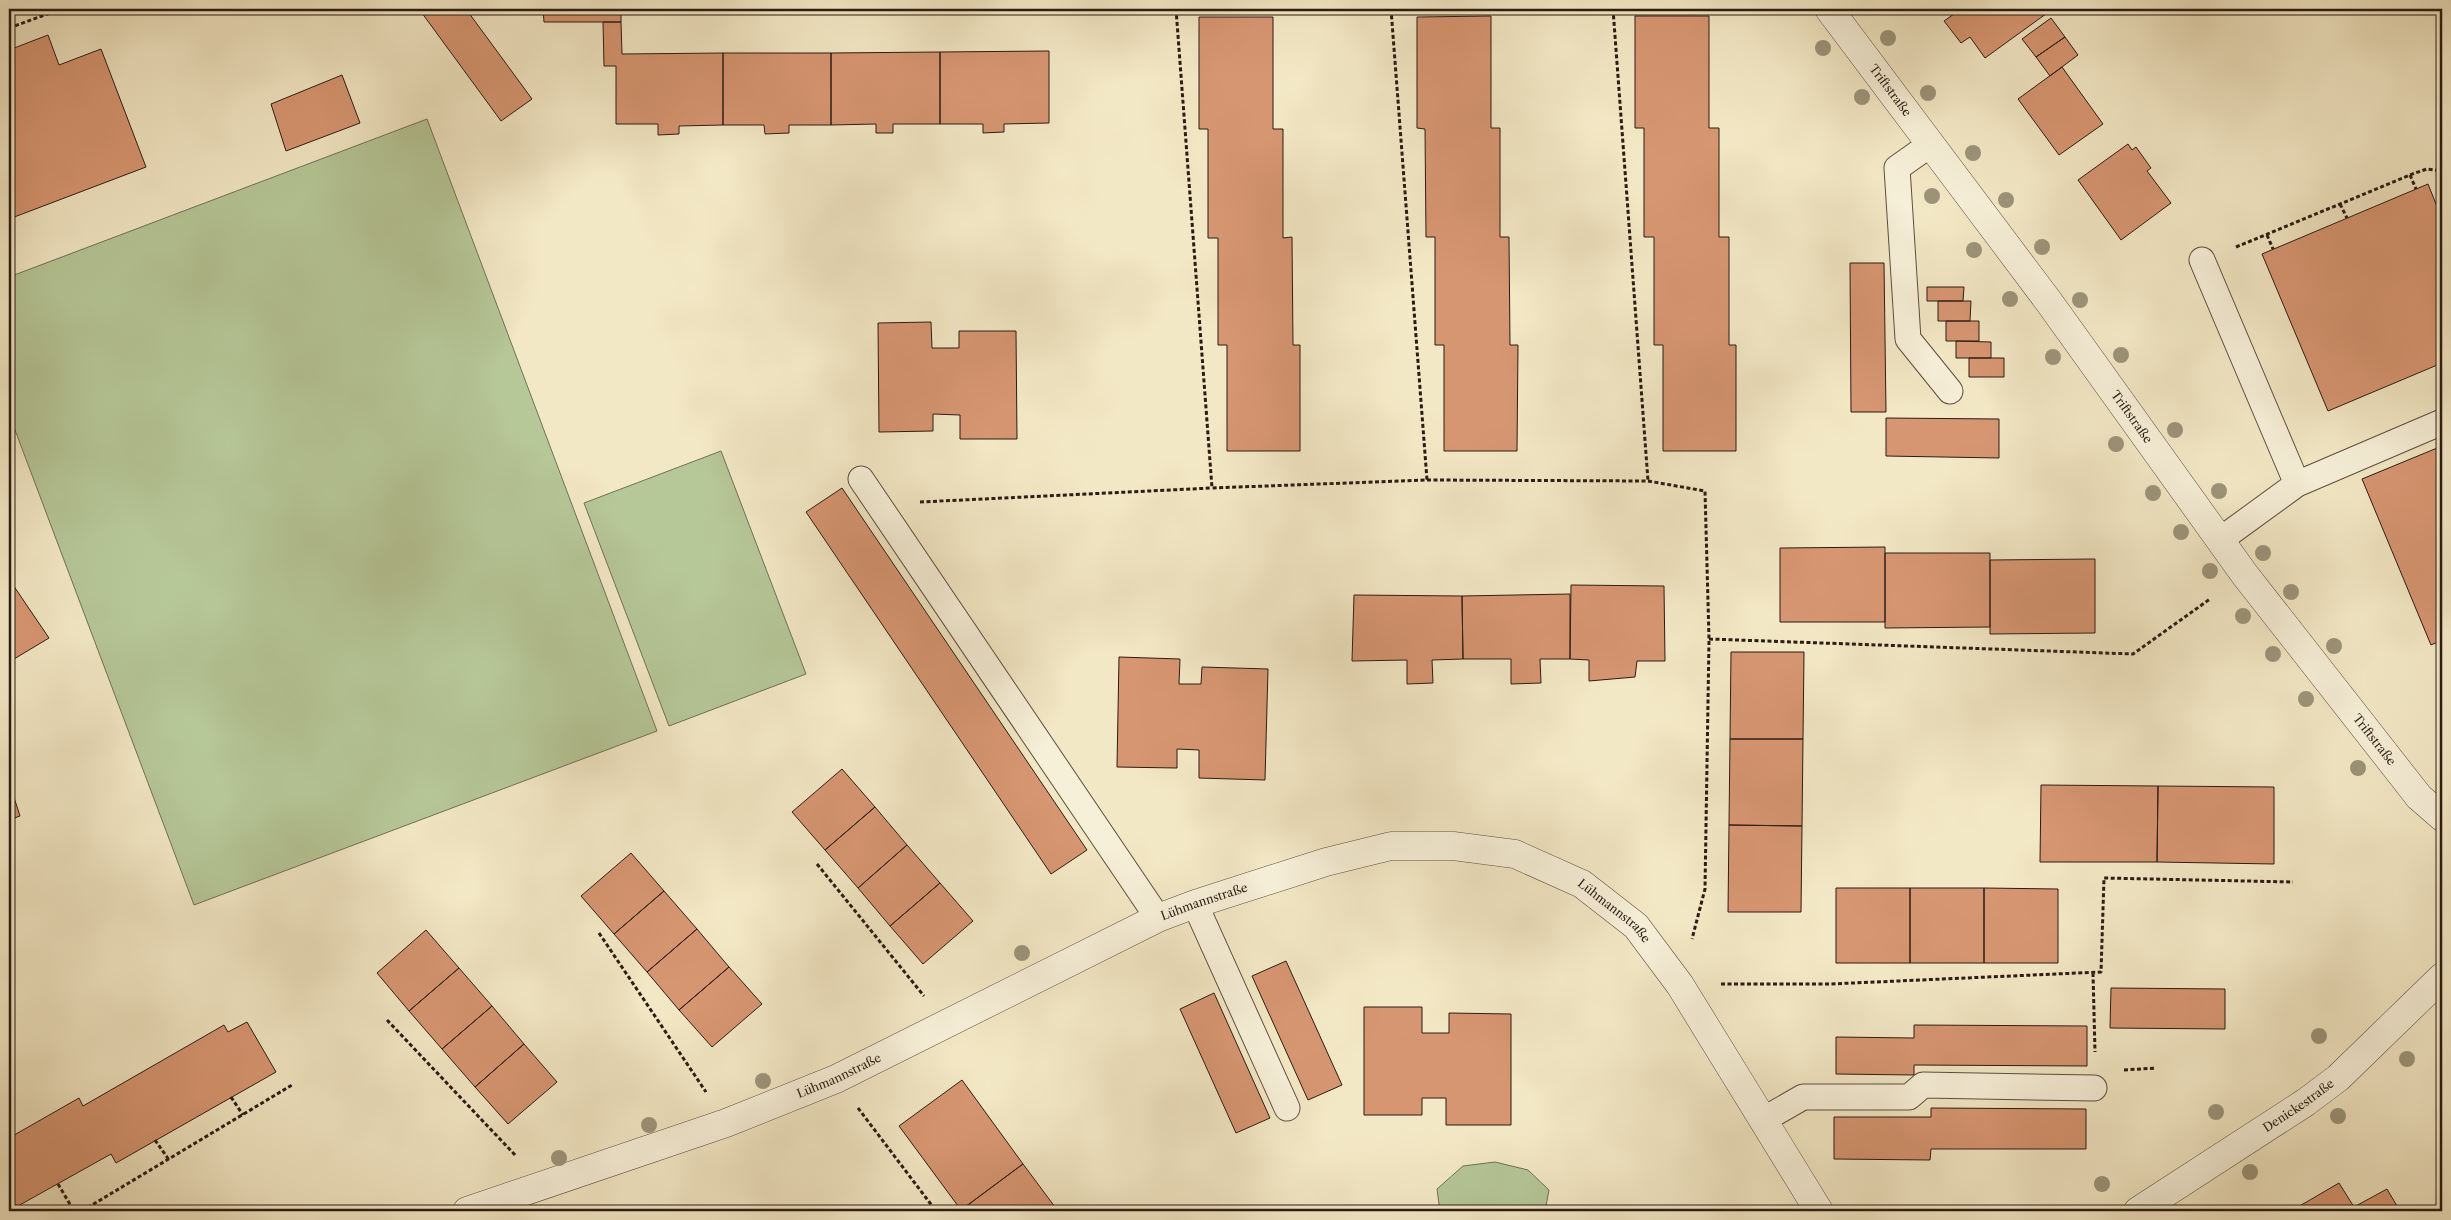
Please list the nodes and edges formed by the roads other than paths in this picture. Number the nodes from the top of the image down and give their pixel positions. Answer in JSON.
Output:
{"nodes":[{"id":1,"x":1829,"y":9,"type":"edge"},
{"id":2,"x":1930,"y":144,"type":"junction"},
{"id":3,"x":2202,"y":260,"type":"road end"},
{"id":4,"x":1950,"y":391,"type":"dead end"},
{"id":5,"x":2442,"y":422,"type":"edge"},
{"id":6,"x":860,"y":479,"type":"dead end"},
{"id":7,"x":2297,"y":484,"type":"junction"},
{"id":8,"x":2220,"y":540,"type":"junction"},
{"id":9,"x":2442,"y":818,"type":"edge"},
{"id":10,"x":1195,"y":904,"type":"junction"},
{"id":11,"x":1158,"y":918,"type":"junction"},
{"id":12,"x":2442,"y":977,"type":"edge"},
{"id":13,"x":2094,"y":1088,"type":"road end"},
{"id":14,"x":1286,"y":1108,"type":"dead end"},
{"id":15,"x":1763,"y":1120,"type":"junction"},
{"id":16,"x":467,"y":1211,"type":"edge"},
{"id":17,"x":1819,"y":1211,"type":"edge"},
{"id":18,"x":2138,"y":1211,"type":"edge"}],
"edges":[{"from":1,"to":2,"type":"street","name":"Triftstraße"},
{"from":2,"to":4,"type":"lane"},
{"from":2,"to":8,"type":"street","name":"Triftstraße"},
{"from":3,"to":7,"type":"lane"},
{"from":5,"to":7,"type":"lane"},
{"from":6,"to":11,"type":"lane"},
{"from":7,"to":8,"type":"lane"},
{"from":8,"to":9,"type":"street","name":"Triftstraße"},
{"from":10,"to":11,"type":"street","name":"Lühmannstraße"},
{"from":10,"to":14,"type":"lane"},
{"from":10,"to":15,"type":"street","name":"Lühmannstraße"},
{"from":11,"to":16,"type":"street","name":"Lühmannstraße"},
{"from":12,"to":18,"type":"street","name":"Denickestraße"},
{"from":13,"to":15,"type":"lane"},
{"from":15,"to":17,"type":"street","name":"Lühmannstraße"}]}
